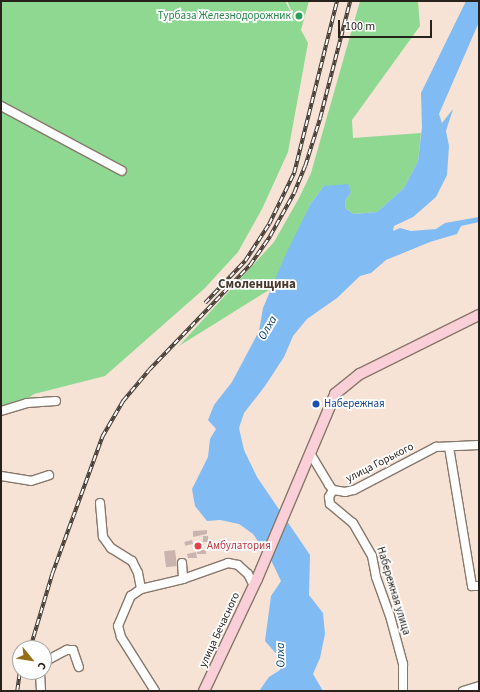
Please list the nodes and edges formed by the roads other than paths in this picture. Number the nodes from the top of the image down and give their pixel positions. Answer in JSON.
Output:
{"nodes":[{"id":1,"x":1,"y":106,"type":"edge"},
{"id":2,"x":122,"y":171,"type":"dead end"},
{"id":3,"x":479,"y":315,"type":"edge"},
{"id":4,"x":56,"y":401,"type":"dead end"},
{"id":5,"x":1,"y":411,"type":"edge"},
{"id":6,"x":479,"y":445,"type":"edge"},
{"id":7,"x":449,"y":447,"type":"junction"},
{"id":8,"x":310,"y":453,"type":"junction"},
{"id":9,"x":49,"y":475,"type":"dead end"},
{"id":10,"x":1,"y":476,"type":"edge"},
{"id":11,"x":333,"y":490,"type":"junction"},
{"id":12,"x":100,"y":503,"type":"dead end"},
{"id":13,"x":182,"y":563,"type":"dead end"},
{"id":14,"x":183,"y":580,"type":"junction"},
{"id":15,"x":256,"y":583,"type":"junction"},
{"id":16,"x":479,"y":586,"type":"edge"},
{"id":17,"x":141,"y":588,"type":"junction"},
{"id":18,"x":52,"y":658,"type":"edge"},
{"id":19,"x":79,"y":668,"type":"dead end"},
{"id":20,"x":40,"y":680,"type":"edge"},
{"id":21,"x":479,"y":686,"type":"edge"},
{"id":22,"x":41,"y":691,"type":"edge"},
{"id":23,"x":155,"y":691,"type":"edge"},
{"id":24,"x":204,"y":691,"type":"edge"},
{"id":25,"x":403,"y":691,"type":"edge"},
{"id":26,"x":463,"y":691,"type":"edge"}],
"edges":[{"from":1,"to":2,"type":"street"},
{"from":3,"to":8,"type":"main road","name":"улица Бечасного"},
{"from":4,"to":5,"type":"street"},
{"from":6,"to":7,"type":"street","name":"улица Горького"},
{"from":7,"to":11,"type":"street","name":"улица Горького"},
{"from":7,"to":16,"type":"street"},
{"from":8,"to":11,"type":"street"},
{"from":8,"to":15,"type":"main road","name":"улица Бечасного"},
{"from":9,"to":10,"type":"street"},
{"from":11,"to":25,"type":"street","name":"Набережная улица"},
{"from":12,"to":17,"type":"street"},
{"from":13,"to":14,"type":"street"},
{"from":14,"to":15,"type":"street"},
{"from":14,"to":17,"type":"street"},
{"from":15,"to":24,"type":"main road","name":"улица Бечасного"},
{"from":17,"to":23,"type":"street"},
{"from":18,"to":19,"type":"street"},
{"from":20,"to":22,"type":"street"},
{"from":21,"to":26,"type":"street"}]}
